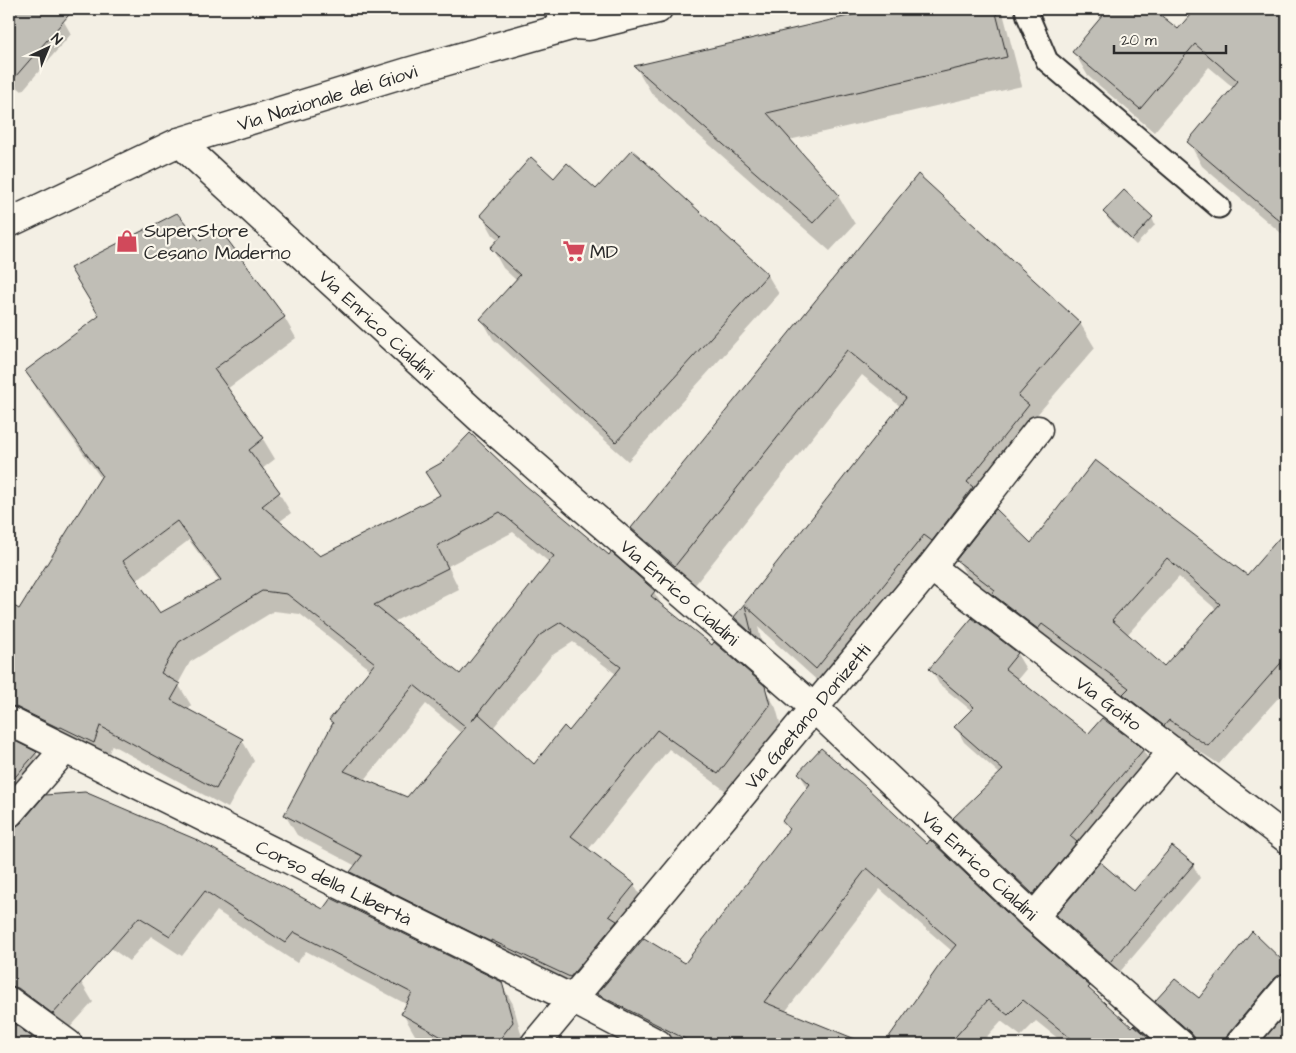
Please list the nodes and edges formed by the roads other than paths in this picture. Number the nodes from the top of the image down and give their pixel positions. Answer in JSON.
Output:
{"nodes":[{"id":1,"x":658,"y":9,"type":"edge"},
{"id":2,"x":1026,"y":9,"type":"edge"},
{"id":3,"x":566,"y":17,"type":"edge"},
{"id":4,"x":179,"y":142,"type":"junction"},
{"id":5,"x":1219,"y":206,"type":"dead end"},
{"id":6,"x":9,"y":223,"type":"edge"},
{"id":7,"x":1038,"y":430,"type":"dead end"},
{"id":8,"x":931,"y":566,"type":"junction"},
{"id":9,"x":813,"y":707,"type":"junction"},
{"id":10,"x":9,"y":721,"type":"edge"},
{"id":11,"x":64,"y":749,"type":"junction"},
{"id":12,"x":1173,"y":751,"type":"junction"},
{"id":13,"x":9,"y":813,"type":"edge"},
{"id":14,"x":1287,"y":839,"type":"edge"},
{"id":15,"x":1034,"y":917,"type":"junction"},
{"id":16,"x":1287,"y":988,"type":"edge"},
{"id":17,"x":572,"y":999,"type":"junction"},
{"id":18,"x":9,"y":1001,"type":"edge"},
{"id":19,"x":68,"y":1044,"type":"edge"},
{"id":20,"x":535,"y":1044,"type":"edge"},
{"id":21,"x":658,"y":1044,"type":"edge"},
{"id":22,"x":1180,"y":1044,"type":"edge"},
{"id":23,"x":1240,"y":1044,"type":"edge"}],
"edges":[{"from":1,"to":3,"type":"street","name":"Via Nazionale dei Giovi"},
{"from":2,"to":5,"type":"lane"},
{"from":3,"to":4,"type":"street","name":"Via Nazionale dei Giovi"},
{"from":4,"to":6,"type":"street","name":"Via Nazionale dei Giovi"},
{"from":4,"to":9,"type":"street","name":"Via Enrico Cialdini"},
{"from":7,"to":8,"type":"street","name":"Via Gaetano Donizetti"},
{"from":8,"to":9,"type":"street","name":"Via Gaetano Donizetti"},
{"from":8,"to":12,"type":"street","name":"Via Goito"},
{"from":9,"to":15,"type":"street","name":"Via Enrico Cialdini"},
{"from":9,"to":17,"type":"street","name":"Via Gaetano Donizetti"},
{"from":10,"to":11,"type":"street","name":"Corso della Libertà"},
{"from":11,"to":13,"type":"street"},
{"from":11,"to":17,"type":"street","name":"Corso della Libertà"},
{"from":12,"to":14,"type":"street","name":"Via Goito"},
{"from":12,"to":15,"type":"street"},
{"from":15,"to":22,"type":"street","name":"Via Enrico Cialdini"},
{"from":16,"to":23,"type":"street"},
{"from":17,"to":20,"type":"street","name":"Via Gaetano Donizetti"},
{"from":17,"to":21,"type":"street","name":"Corso della Libertà"},
{"from":18,"to":19,"type":"street"}]}
